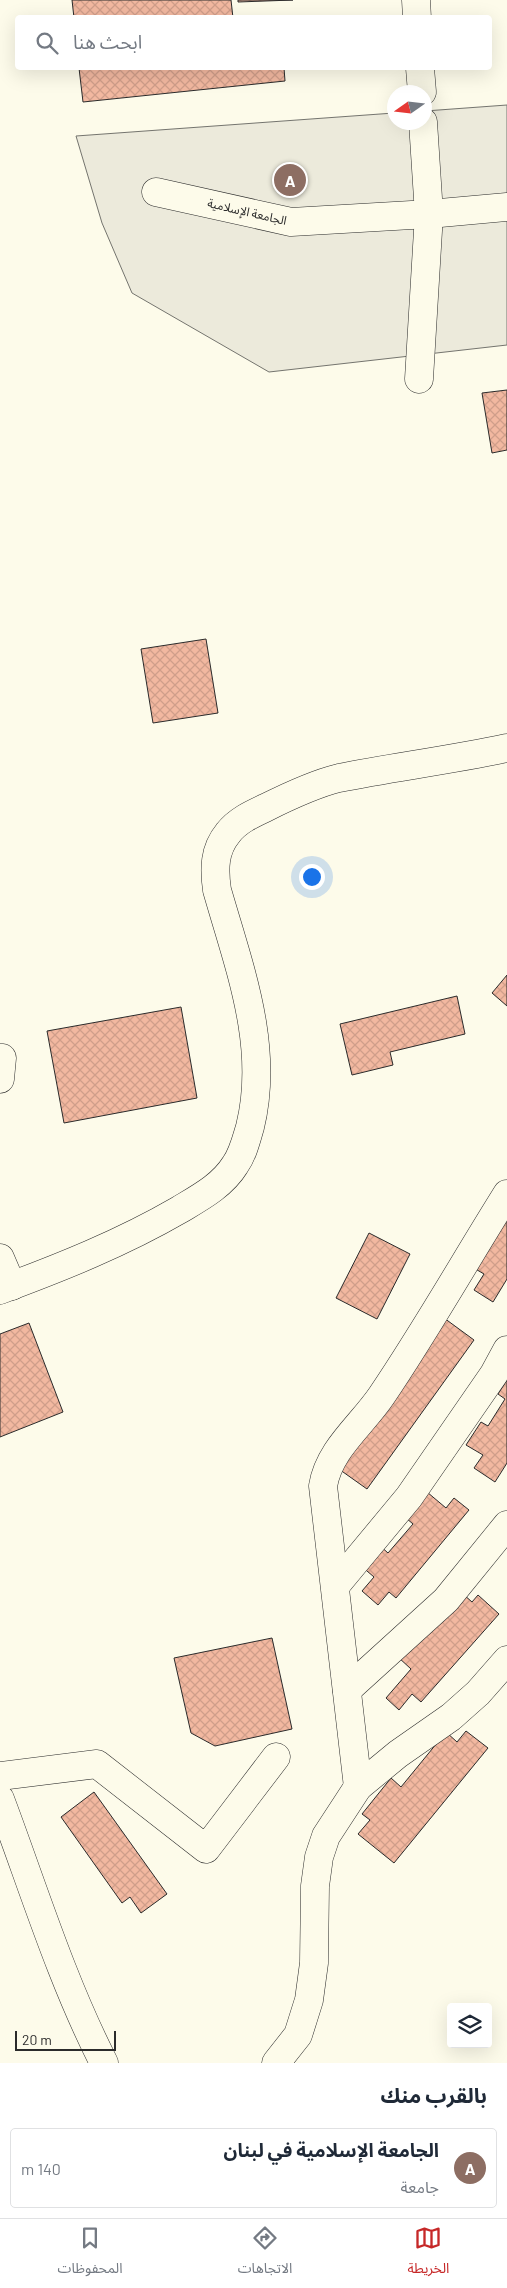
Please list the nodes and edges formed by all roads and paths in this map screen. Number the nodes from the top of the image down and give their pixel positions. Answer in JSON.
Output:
{"nodes":[{"id":1,"x":416,"y":0,"type":"edge"},
{"id":2,"x":417,"y":15,"type":"edge"},
{"id":3,"x":420,"y":70,"type":"edge"},
{"id":4,"x":421,"y":85,"type":"edge"},
{"id":5,"x":424,"y":130,"type":"edge"},
{"id":6,"x":156,"y":192,"type":"dead end"},
{"id":7,"x":507,"y":207,"type":"edge"},
{"id":8,"x":429,"y":214,"type":"junction"},
{"id":9,"x":419,"y":379,"type":"dead end"},
{"id":10,"x":507,"y":748,"type":"edge"},
{"id":11,"x":507,"y":1194,"type":"edge"},
{"id":12,"x":0,"y":1258,"type":"edge"},
{"id":13,"x":6,"y":1288,"type":"edge"},
{"id":14,"x":507,"y":1350,"type":"edge"},
{"id":15,"x":507,"y":1525,"type":"edge"},
{"id":16,"x":336,"y":1585,"type":"junction"},
{"id":17,"x":507,"y":1660,"type":"edge"},
{"id":18,"x":347,"y":1690,"type":"junction"},
{"id":19,"x":276,"y":1757,"type":"dead end"},
{"id":20,"x":0,"y":1776,"type":"edge"},
{"id":21,"x":358,"y":1787,"type":"junction"},
{"id":22,"x":0,"y":1799,"type":"edge"},
{"id":23,"x":104,"y":2063,"type":"edge"},
{"id":24,"x":276,"y":2063,"type":"edge"}],
"edges":[{"from":1,"to":2,"type":"street"},
{"from":3,"to":4,"type":"street"},
{"from":5,"to":8,"type":"street"},
{"from":6,"to":8,"type":"street","name":"الجامعة الإسلامية"},
{"from":7,"to":8,"type":"street","name":"الجامعة الإسلامية"},
{"from":8,"to":9,"type":"street"},
{"from":10,"to":13,"type":"street"},
{"from":11,"to":16,"type":"street"},
{"from":12,"to":13,"type":"street"},
{"from":14,"to":16,"type":"street"},
{"from":15,"to":18,"type":"street"},
{"from":16,"to":18,"type":"street"},
{"from":17,"to":21,"type":"street"},
{"from":18,"to":21,"type":"street"},
{"from":19,"to":20,"type":"street"},
{"from":21,"to":24,"type":"street"},
{"from":22,"to":23,"type":"street"}]}
